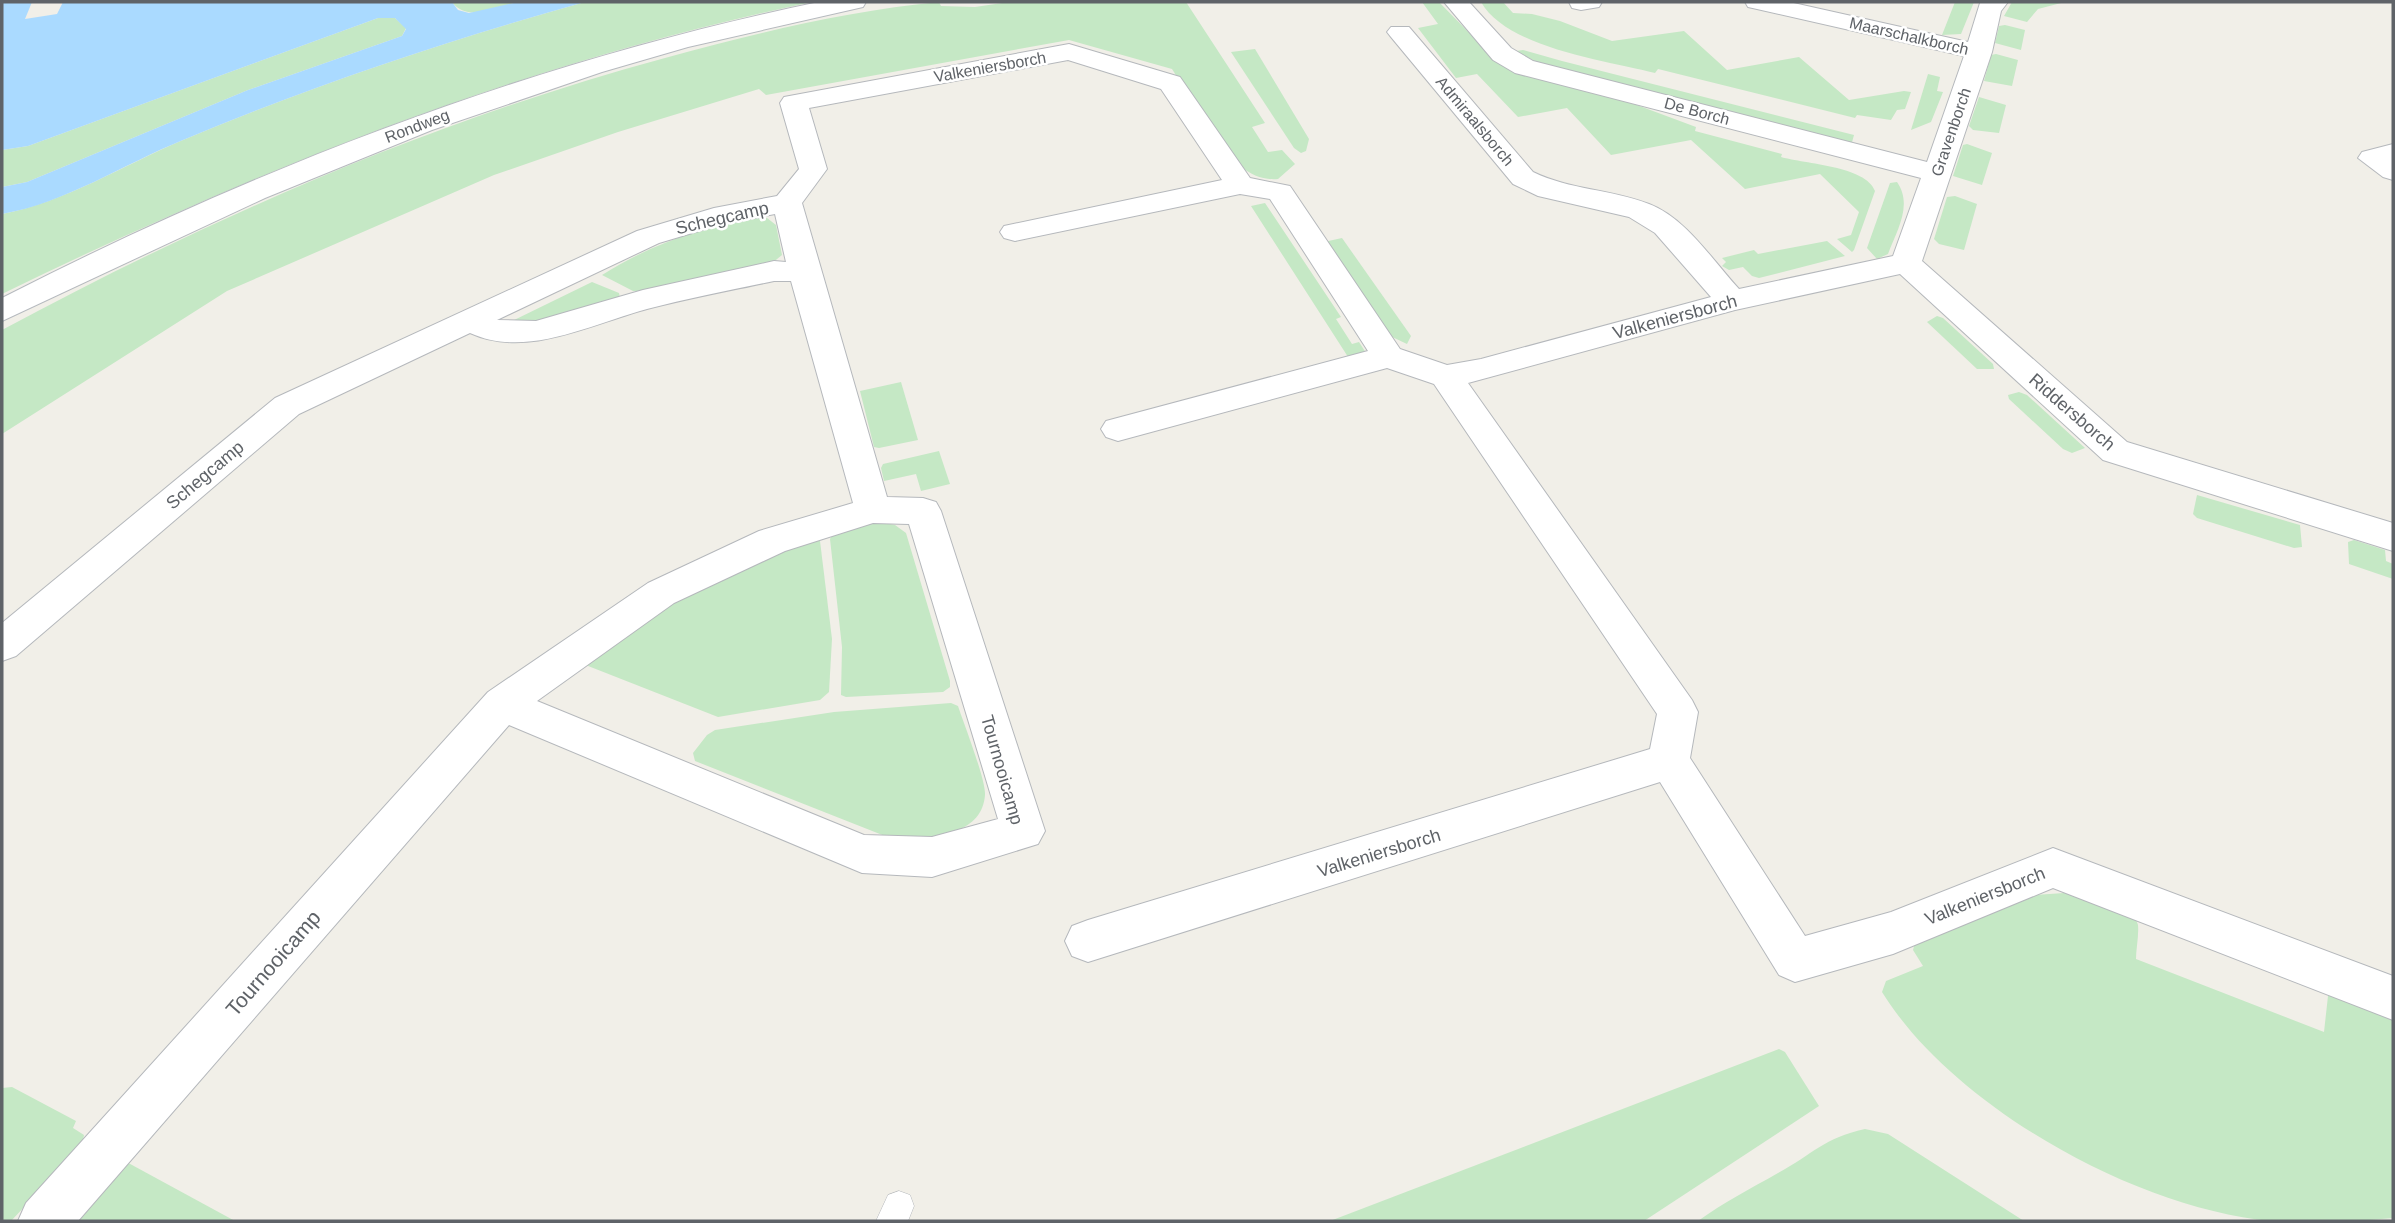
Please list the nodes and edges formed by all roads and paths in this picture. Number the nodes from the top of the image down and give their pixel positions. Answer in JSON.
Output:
{"nodes":[{"id":1,"x":855,"y":2,"type":"edge"},
{"id":2,"x":1757,"y":2,"type":"edge"},
{"id":3,"x":1996,"y":2,"type":"edge"},
{"id":4,"x":1465,"y":11,"type":"edge"},
{"id":5,"x":1400,"y":32,"type":"dead end"},
{"id":6,"x":1979,"y":52,"type":"junction"},
{"id":7,"x":2393,"y":152,"type":"edge"},
{"id":8,"x":1940,"y":162,"type":"junction"},
{"id":9,"x":2393,"y":171,"type":"edge"},
{"id":10,"x":1240,"y":185,"type":"junction"},
{"id":11,"x":786,"y":203,"type":"junction"},
{"id":12,"x":1015,"y":232,"type":"dead end"},
{"id":13,"x":1906,"y":263,"type":"junction"},
{"id":14,"x":804,"y":272,"type":"junction"},
{"id":15,"x":1732,"y":302,"type":"junction"},
{"id":16,"x":2,"y":311,"type":"edge"},
{"id":17,"x":467,"y":319,"type":"junction"},
{"id":18,"x":1388,"y":357,"type":"junction"},
{"id":19,"x":1446,"y":376,"type":"junction"},
{"id":20,"x":1118,"y":429,"type":"dead end"},
{"id":21,"x":873,"y":510,"type":"junction"},
{"id":22,"x":2393,"y":537,"type":"edge"},
{"id":23,"x":2,"y":645,"type":"edge"},
{"id":24,"x":502,"y":704,"type":"junction"},
{"id":25,"x":1669,"y":760,"type":"junction"},
{"id":26,"x":1088,"y":942,"type":"dead end"},
{"id":27,"x":2393,"y":998,"type":"edge"},
{"id":28,"x":44,"y":1221,"type":"edge"}],
"edges":[{"from":1,"to":16,"type":"street","name":"Rondweg"},
{"from":2,"to":6,"type":"street","name":"Maarschalkborch"},
{"from":3,"to":6,"type":"street","name":"Gravenborch"},
{"from":4,"to":8,"type":"street","name":"De Borch"},
{"from":5,"to":15,"type":"street","name":"Admiraalsborch"},
{"from":6,"to":8,"type":"street","name":"Gravenborch"},
{"from":7,"to":9,"type":"street"},
{"from":8,"to":13,"type":"street","name":"Gravenborch"},
{"from":10,"to":11,"type":"street","name":"Valkeniersborch"},
{"from":10,"to":12,"type":"street"},
{"from":10,"to":18,"type":"street"},
{"from":11,"to":14,"type":"street","name":"Schegcamp"},
{"from":11,"to":17,"type":"street","name":"Schegcamp"},
{"from":13,"to":15,"type":"street","name":"Valkeniersborch"},
{"from":13,"to":22,"type":"street","name":"Riddersborch"},
{"from":14,"to":17,"type":"street"},
{"from":14,"to":21,"type":"street"},
{"from":15,"to":19,"type":"street","name":"Valkeniersborch"},
{"from":17,"to":23,"type":"street","name":"Schegcamp"},
{"from":18,"to":19,"type":"street","name":"Valkeniersborch"},
{"from":18,"to":20,"type":"street"},
{"from":19,"to":25,"type":"street"},
{"from":21,"to":24,"type":"street","name":"Tournooicamp"},
{"from":21,"to":24,"type":"street","name":"Tournooicamp"},
{"from":24,"to":28,"type":"street","name":"Tournooicamp"},
{"from":25,"to":26,"type":"street","name":"Valkeniersborch"},
{"from":25,"to":27,"type":"street","name":"Valkeniersborch"}]}
